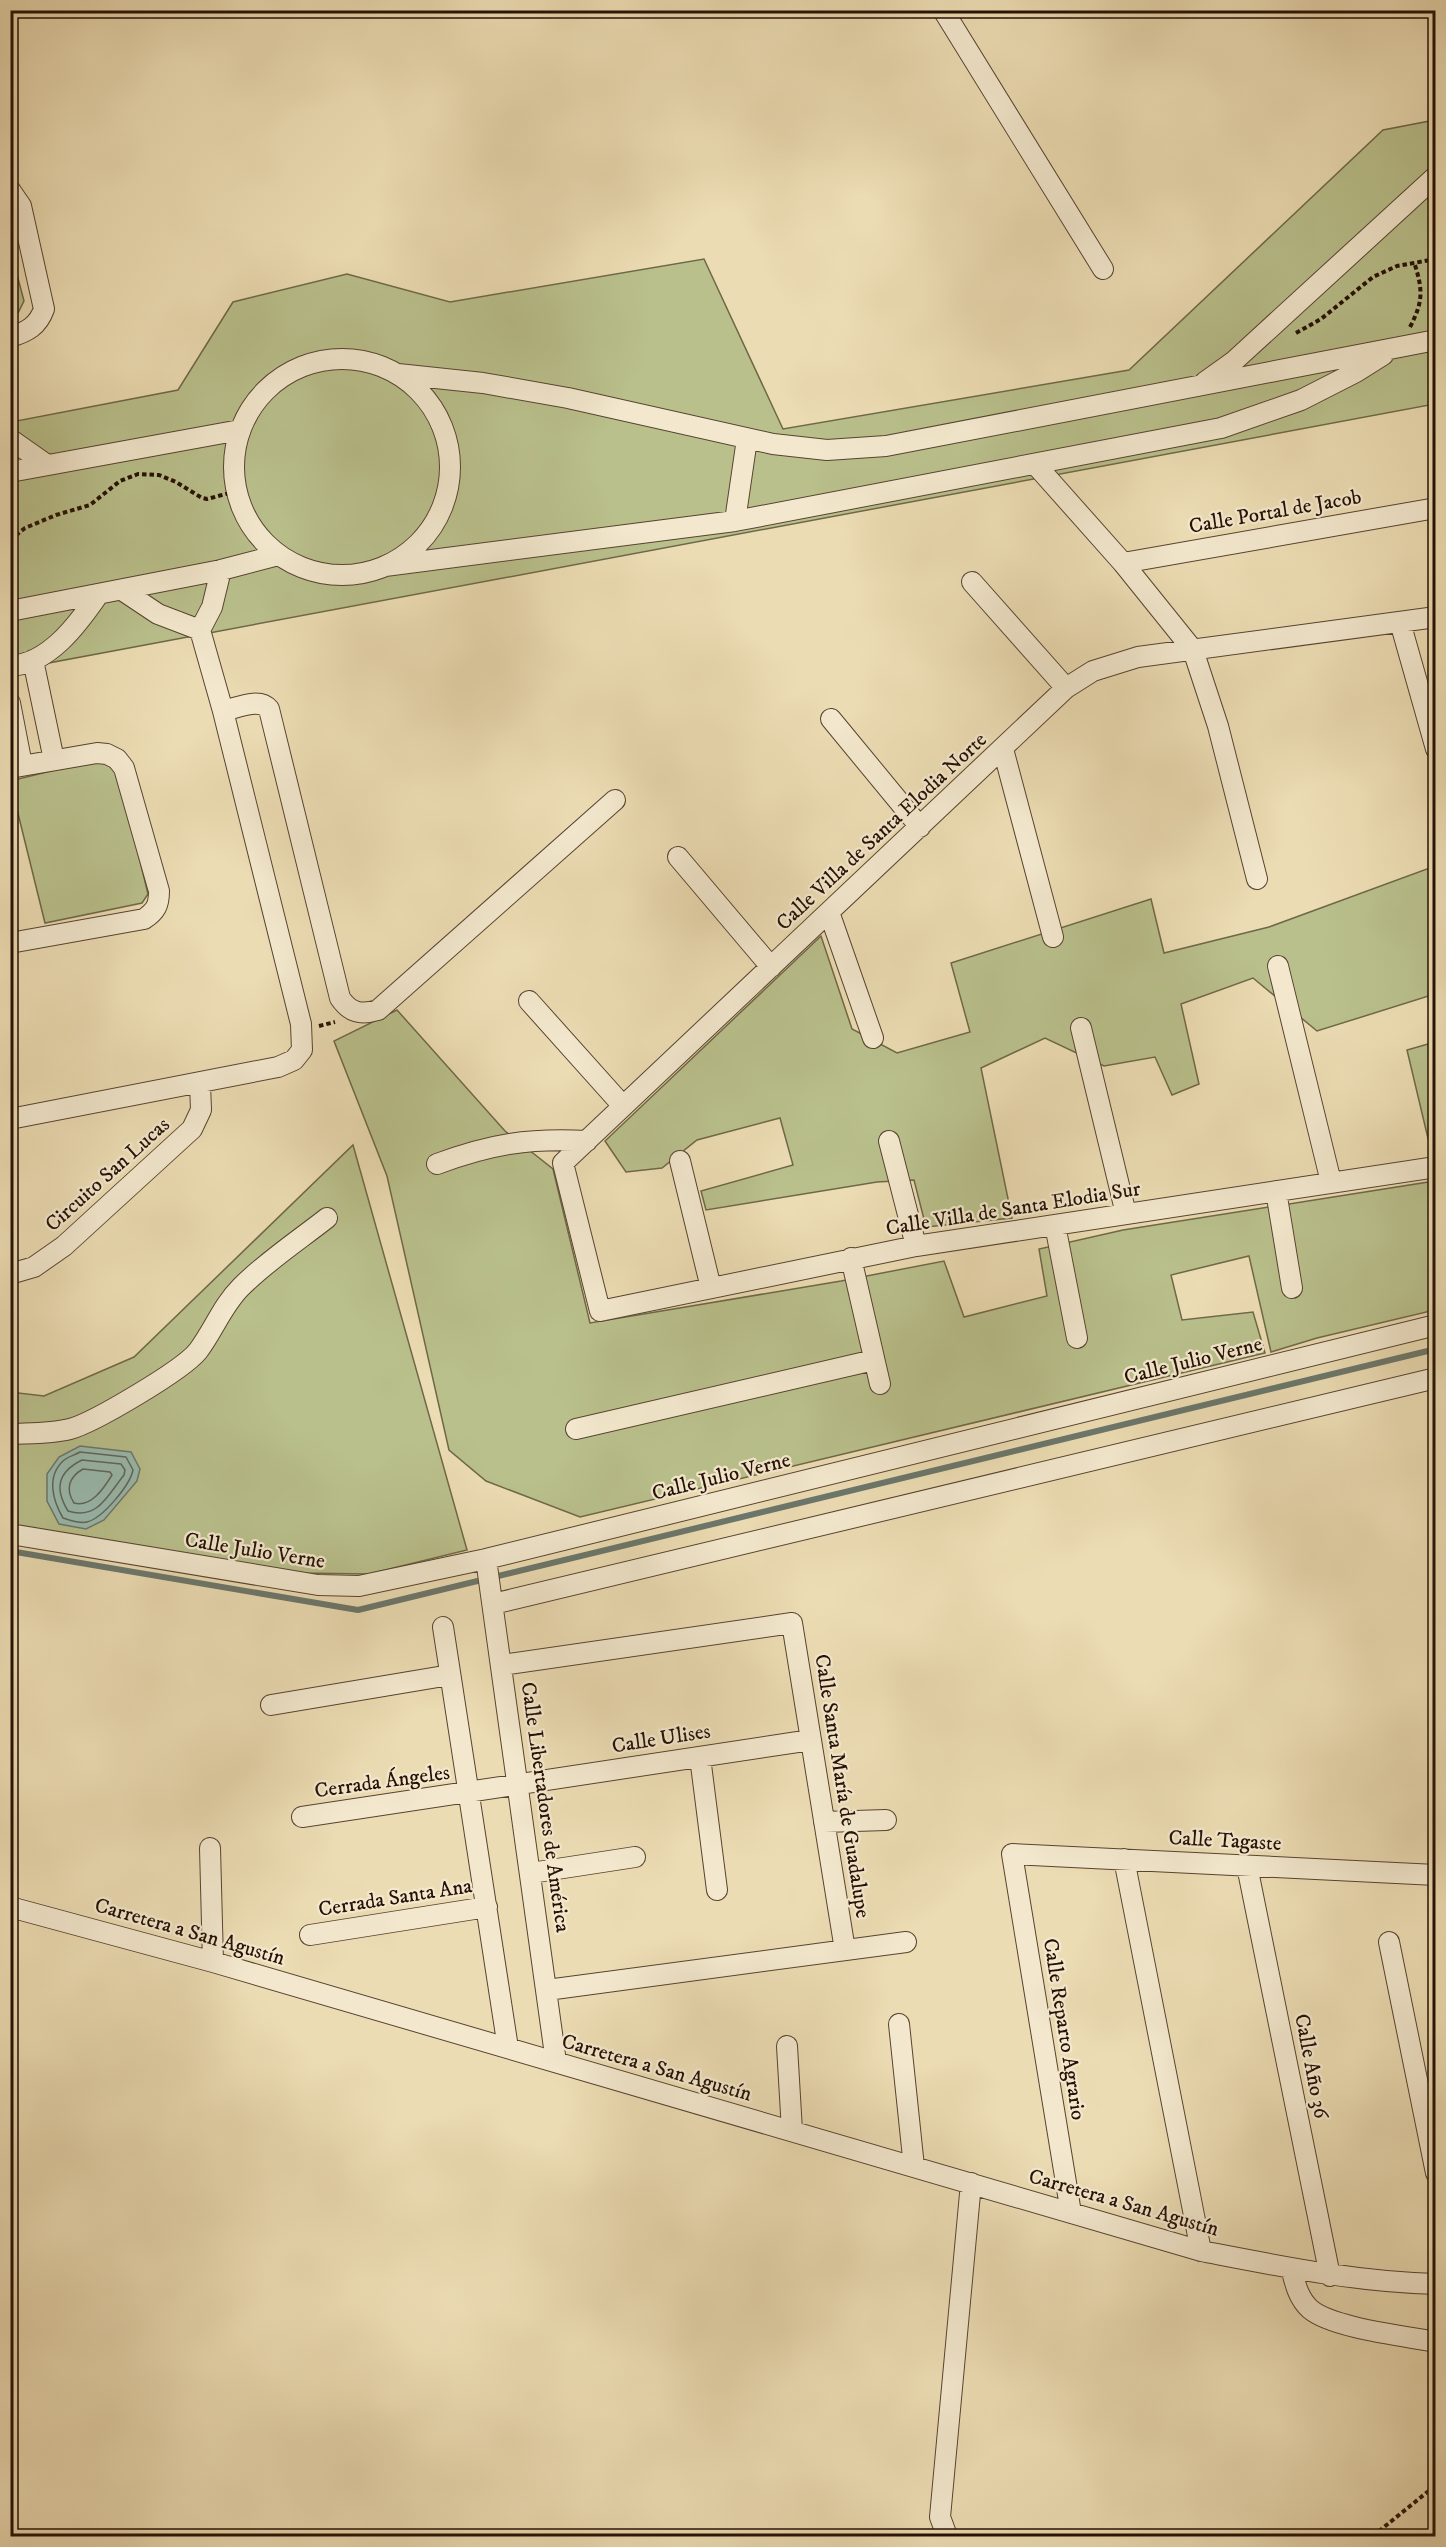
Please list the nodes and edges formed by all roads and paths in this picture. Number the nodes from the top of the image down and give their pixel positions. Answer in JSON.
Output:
{"nodes":[{"id":1,"x":943,"y":10,"type":"edge"},
{"id":2,"x":1436,"y":176,"type":"edge"},
{"id":3,"x":10,"y":190,"type":"edge"},
{"id":4,"x":1436,"y":260,"type":"edge"},
{"id":5,"x":1415,"y":265,"type":"junction"},
{"id":6,"x":1103,"y":268,"type":"dead end"},
{"id":7,"x":1292,"y":335,"type":"dead end"},
{"id":8,"x":10,"y":337,"type":"edge"},
{"id":9,"x":1436,"y":340,"type":"edge"},
{"id":10,"x":1393,"y":348,"type":"junction"},
{"id":11,"x":398,"y":374,"type":"junction"},
{"id":12,"x":1197,"y":387,"type":"junction"},
{"id":13,"x":240,"y":430,"type":"junction"},
{"id":14,"x":10,"y":439,"type":"edge"},
{"id":15,"x":747,"y":439,"type":"junction"},
{"id":16,"x":1035,"y":464,"type":"junction"},
{"id":17,"x":47,"y":465,"type":"junction"},
{"id":18,"x":10,"y":472,"type":"edge"},
{"id":19,"x":237,"y":491,"type":"junction"},
{"id":20,"x":1436,"y":508,"type":"edge"},
{"id":21,"x":735,"y":521,"type":"junction"},
{"id":22,"x":10,"y":540,"type":"edge"},
{"id":23,"x":278,"y":555,"type":"junction"},
{"id":24,"x":1123,"y":562,"type":"junction"},
{"id":25,"x":385,"y":566,"type":"junction"},
{"id":26,"x":221,"y":570,"type":"junction"},
{"id":27,"x":972,"y":582,"type":"dead end"},
{"id":28,"x":122,"y":590,"type":"junction"},
{"id":29,"x":98,"y":596,"type":"junction"},
{"id":30,"x":10,"y":612,"type":"edge"},
{"id":31,"x":1436,"y":617,"type":"edge"},
{"id":32,"x":1400,"y":622,"type":"junction"},
{"id":33,"x":200,"y":630,"type":"junction"},
{"id":34,"x":1193,"y":651,"type":"junction"},
{"id":35,"x":33,"y":660,"type":"junction"},
{"id":36,"x":10,"y":666,"type":"edge"},
{"id":37,"x":1066,"y":688,"type":"junction"},
{"id":38,"x":10,"y":704,"type":"edge"},
{"id":39,"x":223,"y":711,"type":"junction"},
{"id":40,"x":831,"y":719,"type":"dead end"},
{"id":41,"x":1003,"y":749,"type":"junction"},
{"id":42,"x":1436,"y":749,"type":"edge"},
{"id":43,"x":54,"y":760,"type":"junction"},
{"id":44,"x":16,"y":767,"type":"edge"},
{"id":45,"x":615,"y":800,"type":"dead end"},
{"id":46,"x":920,"y":827,"type":"junction"},
{"id":47,"x":678,"y":857,"type":"dead end"},
{"id":48,"x":1257,"y":879,"type":"dead end"},
{"id":49,"x":830,"y":912,"type":"junction"},
{"id":50,"x":1053,"y":937,"type":"dead end"},
{"id":51,"x":10,"y":943,"type":"edge"},
{"id":52,"x":1278,"y":966,"type":"dead end"},
{"id":53,"x":771,"y":968,"type":"junction"},
{"id":54,"x":529,"y":1002,"type":"dead end"},
{"id":55,"x":352,"y":1011,"type":"junction"},
{"id":56,"x":301,"y":1024,"type":"junction"},
{"id":57,"x":1081,"y":1028,"type":"dead end"},
{"id":58,"x":873,"y":1038,"type":"dead end"},
{"id":59,"x":200,"y":1084,"type":"junction"},
{"id":60,"x":623,"y":1106,"type":"junction"},
{"id":61,"x":10,"y":1119,"type":"edge"},
{"id":62,"x":587,"y":1141,"type":"junction"},
{"id":63,"x":889,"y":1141,"type":"dead end"},
{"id":64,"x":680,"y":1161,"type":"dead end"},
{"id":65,"x":437,"y":1164,"type":"dead end"},
{"id":66,"x":1436,"y":1167,"type":"edge"},
{"id":67,"x":1331,"y":1182,"type":"junction"},
{"id":68,"x":1276,"y":1191,"type":"junction"},
{"id":69,"x":1126,"y":1214,"type":"junction"},
{"id":70,"x":327,"y":1218,"type":"dead end"},
{"id":71,"x":1055,"y":1225,"type":"junction"},
{"id":72,"x":916,"y":1246,"type":"junction"},
{"id":73,"x":851,"y":1258,"type":"junction"},
{"id":74,"x":10,"y":1274,"type":"edge"},
{"id":75,"x":711,"y":1288,"type":"junction"},
{"id":76,"x":1292,"y":1288,"type":"dead end"},
{"id":77,"x":600,"y":1311,"type":"joint"},
{"id":78,"x":1436,"y":1325,"type":"edge"},
{"id":79,"x":1077,"y":1338,"type":"dead end"},
{"id":80,"x":874,"y":1360,"type":"junction"},
{"id":81,"x":1436,"y":1378,"type":"edge"},
{"id":82,"x":879,"y":1384,"type":"dead end"},
{"id":83,"x":576,"y":1429,"type":"dead end"},
{"id":84,"x":10,"y":1434,"type":"edge"},
{"id":85,"x":10,"y":1534,"type":"edge"},
{"id":86,"x":487,"y":1564,"type":"junction"},
{"id":87,"x":492,"y":1596,"type":"junction"},
{"id":88,"x":442,"y":1627,"type":"dead end"},
{"id":89,"x":502,"y":1665,"type":"junction"},
{"id":90,"x":450,"y":1675,"type":"junction"},
{"id":91,"x":271,"y":1705,"type":"dead end"},
{"id":92,"x":811,"y":1740,"type":"junction"},
{"id":93,"x":699,"y":1757,"type":"junction"},
{"id":94,"x":518,"y":1785,"type":"junction"},
{"id":95,"x":469,"y":1792,"type":"junction"},
{"id":96,"x":302,"y":1817,"type":"dead end"},
{"id":97,"x":886,"y":1820,"type":"dead end"},
{"id":98,"x":824,"y":1822,"type":"junction"},
{"id":99,"x":210,"y":1848,"type":"dead end"},
{"id":100,"x":1012,"y":1854,"type":"joint"},
{"id":101,"x":635,"y":1857,"type":"dead end"},
{"id":102,"x":1124,"y":1859,"type":"junction"},
{"id":103,"x":1247,"y":1866,"type":"junction"},
{"id":104,"x":531,"y":1873,"type":"junction"},
{"id":105,"x":1436,"y":1875,"type":"edge"},
{"id":106,"x":717,"y":1890,"type":"dead end"},
{"id":107,"x":10,"y":1907,"type":"edge"},
{"id":108,"x":486,"y":1907,"type":"junction"},
{"id":109,"x":310,"y":1935,"type":"dead end"},
{"id":110,"x":1389,"y":1941,"type":"dead end"},
{"id":111,"x":906,"y":1942,"type":"dead end"},
{"id":112,"x":845,"y":1950,"type":"junction"},
{"id":113,"x":213,"y":1962,"type":"junction"},
{"id":114,"x":547,"y":1990,"type":"junction"},
{"id":115,"x":899,"y":2024,"type":"dead end"},
{"id":116,"x":787,"y":2046,"type":"dead end"},
{"id":117,"x":508,"y":2048,"type":"junction"},
{"id":118,"x":556,"y":2062,"type":"junction"},
{"id":119,"x":792,"y":2131,"type":"junction"},
{"id":120,"x":914,"y":2167,"type":"junction"},
{"id":121,"x":1436,"y":2173,"type":"edge"},
{"id":122,"x":972,"y":2183,"type":"junction"},
{"id":123,"x":1071,"y":2212,"type":"junction"},
{"id":124,"x":1201,"y":2251,"type":"junction"},
{"id":125,"x":1291,"y":2268,"type":"junction"},
{"id":126,"x":1330,"y":2276,"type":"junction"},
{"id":127,"x":1436,"y":2284,"type":"edge"},
{"id":128,"x":1436,"y":2342,"type":"edge"},
{"id":129,"x":1436,"y":2485,"type":"edge"},
{"id":130,"x":945,"y":2534,"type":"edge"},
{"id":131,"x":1372,"y":2536,"type":"edge"}],
"edges":[{"from":1,"to":6,"type":"street"},
{"from":2,"to":12,"type":"street"},
{"from":3,"to":8,"type":"street"},
{"from":4,"to":5,"type":"path"},
{"from":5,"to":7,"type":"path"},
{"from":5,"to":10,"type":"path"},
{"from":9,"to":10,"type":"street"},
{"from":10,"to":12,"type":"street"},
{"from":10,"to":16,"type":"street"},
{"from":11,"to":13,"type":"street"},
{"from":11,"to":15,"type":"street"},
{"from":11,"to":25,"type":"street"},
{"from":12,"to":15,"type":"street"},
{"from":13,"to":17,"type":"street"},
{"from":13,"to":19,"type":"street"},
{"from":14,"to":17,"type":"street"},
{"from":15,"to":21,"type":"street"},
{"from":16,"to":21,"type":"street"},
{"from":16,"to":24,"type":"street"},
{"from":17,"to":18,"type":"street"},
{"from":19,"to":22,"type":"path"},
{"from":19,"to":23,"type":"street"},
{"from":20,"to":24,"type":"street","name":"Calle Portal de Jacob"},
{"from":21,"to":25,"type":"street"},
{"from":23,"to":25,"type":"street"},
{"from":23,"to":26,"type":"street"},
{"from":24,"to":34,"type":"street"},
{"from":26,"to":28,"type":"street"},
{"from":26,"to":33,"type":"street"},
{"from":27,"to":37,"type":"street"},
{"from":28,"to":29,"type":"street"},
{"from":28,"to":33,"type":"street"},
{"from":29,"to":30,"type":"street"},
{"from":29,"to":35,"type":"street"},
{"from":31,"to":32,"type":"street","name":"Calle Villa de Santa Elodia Norte"},
{"from":32,"to":34,"type":"street","name":"Calle Villa de Santa Elodia Norte"},
{"from":32,"to":42,"type":"street"},
{"from":33,"to":39,"type":"street"},
{"from":34,"to":37,"type":"street","name":"Calle Villa de Santa Elodia Norte"},
{"from":34,"to":48,"type":"street"},
{"from":35,"to":36,"type":"street"},
{"from":35,"to":43,"type":"street"},
{"from":37,"to":41,"type":"street","name":"Calle Villa de Santa Elodia Norte"},
{"from":38,"to":44,"type":"street"},
{"from":39,"to":55,"type":"street"},
{"from":39,"to":56,"type":"street"},
{"from":40,"to":46,"type":"street"},
{"from":41,"to":46,"type":"street","name":"Calle Villa de Santa Elodia Norte"},
{"from":41,"to":50,"type":"street"},
{"from":43,"to":44,"type":"street"},
{"from":43,"to":51,"type":"street"},
{"from":45,"to":55,"type":"street"},
{"from":46,"to":49,"type":"street","name":"Calle Villa de Santa Elodia Norte"},
{"from":47,"to":53,"type":"street"},
{"from":49,"to":53,"type":"street","name":"Calle Villa de Santa Elodia Norte"},
{"from":49,"to":58,"type":"street"},
{"from":52,"to":67,"type":"street"},
{"from":53,"to":60,"type":"street","name":"Calle Villa de Santa Elodia Norte"},
{"from":54,"to":60,"type":"street"},
{"from":55,"to":56,"type":"path"},
{"from":56,"to":59,"type":"street"},
{"from":57,"to":69,"type":"street"},
{"from":59,"to":61,"type":"street"},
{"from":59,"to":74,"type":"street","name":"Circuito San Lucas"},
{"from":60,"to":62,"type":"street","name":"Calle Villa de Santa Elodia Norte"},
{"from":62,"to":65,"type":"street"},
{"from":62,"to":77,"type":"street","name":"Calle Villa de Santa Elodia Norte"},
{"from":63,"to":72,"type":"street"},
{"from":64,"to":75,"type":"street"},
{"from":66,"to":67,"type":"street","name":"Calle Villa de Santa Elodia Sur"},
{"from":67,"to":68,"type":"street","name":"Calle Villa de Santa Elodia Sur"},
{"from":68,"to":69,"type":"street","name":"Calle Villa de Santa Elodia Sur"},
{"from":68,"to":76,"type":"street"},
{"from":69,"to":71,"type":"street","name":"Calle Villa de Santa Elodia Sur"},
{"from":70,"to":84,"type":"street"},
{"from":71,"to":72,"type":"street","name":"Calle Villa de Santa Elodia Sur"},
{"from":71,"to":79,"type":"street"},
{"from":72,"to":73,"type":"street","name":"Calle Villa de Santa Elodia Sur"},
{"from":73,"to":75,"type":"street","name":"Calle Villa de Santa Elodia Sur"},
{"from":73,"to":80,"type":"street"},
{"from":75,"to":77,"type":"street","name":"Calle Villa de Santa Elodia Sur"},
{"from":78,"to":86,"type":"street","name":"Calle Julio Verne"},
{"from":80,"to":82,"type":"street"},
{"from":80,"to":83,"type":"street"},
{"from":81,"to":87,"type":"street"},
{"from":85,"to":86,"type":"street","name":"Calle Julio Verne"},
{"from":86,"to":87,"type":"street","name":"Calle Libertadores de América"},
{"from":87,"to":89,"type":"street","name":"Calle Libertadores de América"},
{"from":88,"to":90,"type":"street"},
{"from":89,"to":92,"type":"street","name":"Calle Santa María de Guadalupe"},
{"from":89,"to":94,"type":"street","name":"Calle Libertadores de América"},
{"from":90,"to":91,"type":"street"},
{"from":90,"to":95,"type":"street"},
{"from":92,"to":93,"type":"street","name":"Calle Ulises"},
{"from":92,"to":98,"type":"street","name":"Calle Santa María de Guadalupe"},
{"from":93,"to":94,"type":"street","name":"Calle Ulises"},
{"from":93,"to":106,"type":"street"},
{"from":94,"to":95,"type":"street","name":"Calle Ulises"},
{"from":94,"to":104,"type":"street","name":"Calle Libertadores de América"},
{"from":95,"to":96,"type":"street","name":"Cerrada Ángeles"},
{"from":95,"to":108,"type":"street"},
{"from":97,"to":98,"type":"street"},
{"from":98,"to":112,"type":"street","name":"Calle Santa María de Guadalupe"},
{"from":99,"to":113,"type":"street"},
{"from":100,"to":102,"type":"street","name":"Calle Tagaste"},
{"from":100,"to":123,"type":"street","name":"Calle Reparto Agrario"},
{"from":101,"to":104,"type":"street"},
{"from":102,"to":103,"type":"street","name":"Calle Tagaste"},
{"from":102,"to":124,"type":"street"},
{"from":103,"to":105,"type":"street","name":"Calle Tagaste"},
{"from":103,"to":126,"type":"street","name":"Calle Año 36"},
{"from":104,"to":114,"type":"street","name":"Calle Libertadores de América"},
{"from":107,"to":113,"type":"street","name":"Carretera a San Agustín"},
{"from":108,"to":109,"type":"street","name":"Cerrada Santa Ana"},
{"from":108,"to":117,"type":"street"},
{"from":110,"to":121,"type":"street"},
{"from":111,"to":112,"type":"street"},
{"from":112,"to":114,"type":"street","name":"Calle Santa María de Guadalupe"},
{"from":113,"to":117,"type":"street","name":"Carretera a San Agustín"},
{"from":114,"to":118,"type":"street","name":"Calle Libertadores de América"},
{"from":115,"to":120,"type":"street"},
{"from":116,"to":119,"type":"street"},
{"from":117,"to":118,"type":"street","name":"Carretera a San Agustín"},
{"from":118,"to":119,"type":"street","name":"Carretera a San Agustín"},
{"from":119,"to":120,"type":"street","name":"Carretera a San Agustín"},
{"from":120,"to":122,"type":"street","name":"Carretera a San Agustín"},
{"from":122,"to":123,"type":"street","name":"Carretera a San Agustín"},
{"from":122,"to":130,"type":"street"},
{"from":123,"to":124,"type":"street","name":"Carretera a San Agustín"},
{"from":124,"to":125,"type":"street","name":"Carretera a San Agustín"},
{"from":125,"to":126,"type":"street","name":"Carretera a San Agustín"},
{"from":125,"to":128,"type":"street"},
{"from":126,"to":127,"type":"street","name":"Carretera a San Agustín"},
{"from":129,"to":131,"type":"path"}]}
